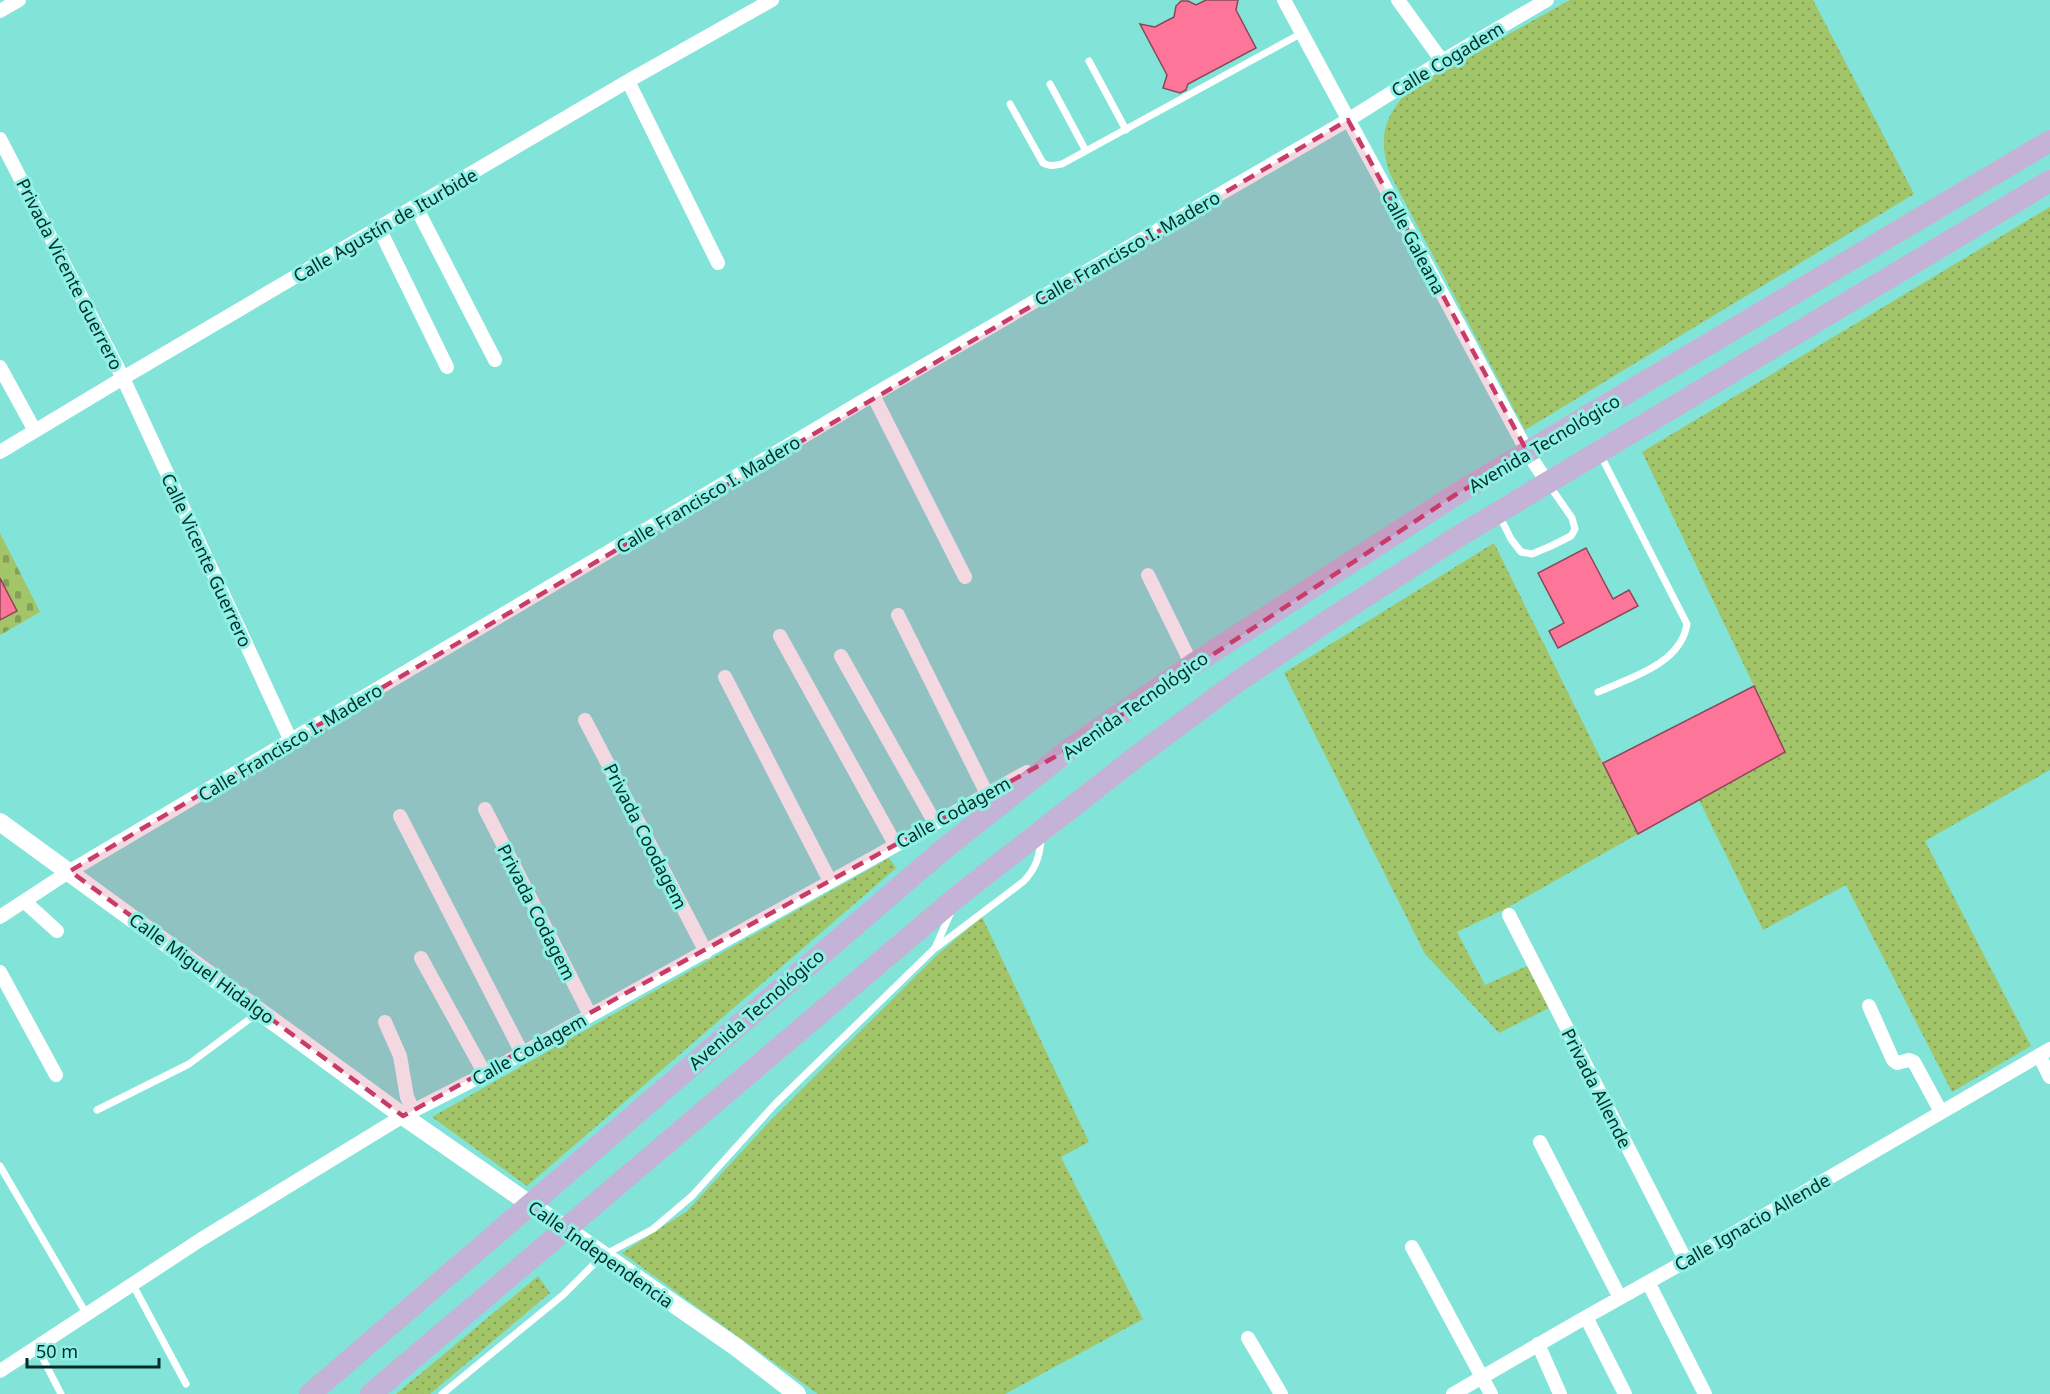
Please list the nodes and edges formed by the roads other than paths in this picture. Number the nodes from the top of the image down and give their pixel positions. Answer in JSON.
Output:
{"nodes":[{"id":1,"x":19,"y":0,"type":"edge"},
{"id":2,"x":772,"y":0,"type":"edge"},
{"id":3,"x":1284,"y":0,"type":"edge"},
{"id":4,"x":1398,"y":0,"type":"edge"},
{"id":5,"x":1547,"y":0,"type":"edge"},
{"id":6,"x":0,"y":11,"type":"edge"},
{"id":7,"x":1302,"y":33,"type":"junction"},
{"id":8,"x":1089,"y":61,"type":"dead end"},
{"id":9,"x":1442,"y":61,"type":"junction"},
{"id":10,"x":628,"y":81,"type":"junction"},
{"id":11,"x":1050,"y":84,"type":"dead end"},
{"id":12,"x":1010,"y":104,"type":"dead end"},
{"id":13,"x":1348,"y":120,"type":"junction"},
{"id":14,"x":1126,"y":130,"type":"junction"},
{"id":15,"x":0,"y":139,"type":"edge"},
{"id":16,"x":2050,"y":141,"type":"edge"},
{"id":17,"x":1086,"y":151,"type":"junction"},
{"id":18,"x":2050,"y":181,"type":"edge"},
{"id":19,"x":416,"y":207,"type":"junction"},
{"id":20,"x":379,"y":228,"type":"junction"},
{"id":21,"x":718,"y":264,"type":"dead end"},
{"id":22,"x":495,"y":360,"type":"dead end"},
{"id":23,"x":0,"y":367,"type":"edge"},
{"id":24,"x":447,"y":367,"type":"dead end"},
{"id":25,"x":123,"y":378,"type":"junction"},
{"id":26,"x":873,"y":395,"type":"junction"},
{"id":27,"x":35,"y":431,"type":"junction"},
{"id":28,"x":1599,"y":452,"type":"junction"},
{"id":29,"x":0,"y":453,"type":"edge"},
{"id":30,"x":1528,"y":453,"type":"junction"},
{"id":31,"x":1547,"y":482,"type":"junction"},
{"id":32,"x":1497,"y":513,"type":"junction"},
{"id":33,"x":1148,"y":575,"type":"dead end"},
{"id":34,"x":965,"y":577,"type":"dead end"},
{"id":35,"x":898,"y":615,"type":"dead end"},
{"id":36,"x":780,"y":636,"type":"dead end"},
{"id":37,"x":841,"y":656,"type":"dead end"},
{"id":38,"x":1192,"y":665,"type":"junction"},
{"id":39,"x":725,"y":677,"type":"dead end"},
{"id":40,"x":1598,"y":692,"type":"dead end"},
{"id":41,"x":585,"y":720,"type":"dead end"},
{"id":42,"x":291,"y":741,"type":"junction"},
{"id":43,"x":1071,"y":748,"type":"junction"},
{"id":44,"x":987,"y":794,"type":"junction"},
{"id":45,"x":485,"y":809,"type":"dead end"},
{"id":46,"x":400,"y":816,"type":"dead end"},
{"id":47,"x":0,"y":822,"type":"edge"},
{"id":48,"x":935,"y":823,"type":"junction"},
{"id":49,"x":1041,"y":832,"type":"junction"},
{"id":50,"x":895,"y":844,"type":"junction"},
{"id":51,"x":70,"y":871,"type":"junction"},
{"id":52,"x":830,"y":881,"type":"junction"},
{"id":53,"x":958,"y":896,"type":"junction"},
{"id":54,"x":26,"y":902,"type":"junction"},
{"id":55,"x":1509,"y":915,"type":"dead end"},
{"id":56,"x":0,"y":917,"type":"edge"},
{"id":57,"x":57,"y":931,"type":"dead end"},
{"id":58,"x":935,"y":948,"type":"junction"},
{"id":59,"x":706,"y":952,"type":"junction"},
{"id":60,"x":421,"y":958,"type":"dead end"},
{"id":61,"x":0,"y":972,"type":"edge"},
{"id":62,"x":1869,"y":1006,"type":"dead end"},
{"id":63,"x":261,"y":1011,"type":"junction"},
{"id":64,"x":590,"y":1015,"type":"junction"},
{"id":65,"x":386,"y":1022,"type":"dead end"},
{"id":66,"x":2045,"y":1052,"type":"edge"},
{"id":67,"x":522,"y":1053,"type":"junction"},
{"id":68,"x":485,"y":1074,"type":"junction"},
{"id":69,"x":56,"y":1075,"type":"dead end"},
{"id":70,"x":2050,"y":1077,"type":"edge"},
{"id":71,"x":97,"y":1110,"type":"dead end"},
{"id":72,"x":1941,"y":1112,"type":"junction"},
{"id":73,"x":408,"y":1113,"type":"junction"},
{"id":74,"x":1540,"y":1142,"type":"dead end"},
{"id":75,"x":0,"y":1166,"type":"edge"},
{"id":76,"x":1412,"y":1247,"type":"dead end"},
{"id":77,"x":602,"y":1256,"type":"junction"},
{"id":78,"x":1686,"y":1262,"type":"junction"},
{"id":79,"x":1648,"y":1282,"type":"junction"},
{"id":80,"x":133,"y":1285,"type":"junction"},
{"id":81,"x":1620,"y":1298,"type":"junction"},
{"id":82,"x":87,"y":1315,"type":"junction"},
{"id":83,"x":1586,"y":1317,"type":"junction"},
{"id":84,"x":1248,"y":1338,"type":"dead end"},
{"id":85,"x":1538,"y":1344,"type":"junction"},
{"id":86,"x":38,"y":1347,"type":"junction"},
{"id":87,"x":0,"y":1371,"type":"edge"},
{"id":88,"x":1482,"y":1376,"type":"junction"},
{"id":89,"x":186,"y":1384,"type":"dead end"},
{"id":90,"x":61,"y":1394,"type":"edge"},
{"id":91,"x":310,"y":1394,"type":"edge"},
{"id":92,"x":371,"y":1394,"type":"edge"},
{"id":93,"x":442,"y":1394,"type":"edge"},
{"id":94,"x":796,"y":1394,"type":"edge"},
{"id":95,"x":1281,"y":1394,"type":"edge"},
{"id":96,"x":1453,"y":1394,"type":"edge"},
{"id":97,"x":1491,"y":1394,"type":"edge"},
{"id":98,"x":1560,"y":1394,"type":"edge"},
{"id":99,"x":1625,"y":1394,"type":"edge"},
{"id":100,"x":1705,"y":1394,"type":"edge"}],
"edges":[{"from":1,"to":6,"type":"street"},
{"from":2,"to":10,"type":"street","name":"Calle Agustín de Iturbide"},
{"from":3,"to":7,"type":"street","name":"Calle Galeana"},
{"from":4,"to":9,"type":"street"},
{"from":5,"to":9,"type":"street","name":"Calle Cogadem"},
{"from":7,"to":13,"type":"street","name":"Calle Galeana"},
{"from":7,"to":14,"type":"lane"},
{"from":8,"to":14,"type":"lane"},
{"from":9,"to":13,"type":"street","name":"Calle Cogadem"},
{"from":10,"to":19,"type":"street","name":"Calle Agustín de Iturbide"},
{"from":10,"to":21,"type":"street"},
{"from":11,"to":17,"type":"lane"},
{"from":12,"to":17,"type":"lane"},
{"from":13,"to":26,"type":"street","name":"Calle Francisco I. Madero"},
{"from":13,"to":30,"type":"street","name":"Calle Galeana"},
{"from":14,"to":17,"type":"lane"},
{"from":15,"to":25,"type":"street","name":"Privada Vicente Guerrero"},
{"from":16,"to":30,"type":"main road","name":"Avenida Tecnológico"},
{"from":18,"to":28,"type":"main road","name":"Avenida Tecnológico"},
{"from":19,"to":20,"type":"street","name":"Calle Agustín de Iturbide"},
{"from":19,"to":22,"type":"street"},
{"from":20,"to":24,"type":"street"},
{"from":20,"to":25,"type":"street","name":"Calle Agustín de Iturbide"},
{"from":23,"to":27,"type":"street"},
{"from":25,"to":27,"type":"street","name":"Calle Agustín de Iturbide"},
{"from":25,"to":42,"type":"street","name":"Calle Vicente Guerrero"},
{"from":26,"to":34,"type":"street"},
{"from":26,"to":42,"type":"street","name":"Calle Francisco I. Madero"},
{"from":27,"to":29,"type":"street","name":"Calle Agustín de Iturbide"},
{"from":28,"to":31,"type":"main road","name":"Avenida Tecnológico"},
{"from":28,"to":40,"type":"lane"},
{"from":30,"to":31,"type":"street","name":"Calle Galeana"},
{"from":30,"to":38,"type":"main road","name":"Avenida Tecnológico"},
{"from":31,"to":32,"type":"main road","name":"Avenida Tecnológico"},
{"from":31,"to":32,"type":"lane"},
{"from":32,"to":49,"type":"main road","name":"Avenida Tecnológico"},
{"from":33,"to":38,"type":"street"},
{"from":35,"to":44,"type":"street"},
{"from":36,"to":50,"type":"street"},
{"from":37,"to":48,"type":"street"},
{"from":38,"to":43,"type":"main road","name":"Avenida Tecnológico"},
{"from":39,"to":52,"type":"street"},
{"from":41,"to":59,"type":"street","name":"Privada Coodagem"},
{"from":42,"to":51,"type":"street","name":"Calle Francisco I. Madero"},
{"from":43,"to":44,"type":"street","name":"Calle Codagem"},
{"from":43,"to":91,"type":"main road","name":"Avenida Tecnológico"},
{"from":44,"to":48,"type":"street","name":"Calle Codagem"},
{"from":45,"to":64,"type":"street","name":"Privada Codagem"},
{"from":46,"to":67,"type":"street"},
{"from":47,"to":51,"type":"street","name":"Calle Miguel Hidalgo"},
{"from":48,"to":50,"type":"street","name":"Calle Codagem"},
{"from":49,"to":53,"type":"main road","name":"Avenida Tecnológico"},
{"from":49,"to":58,"type":"lane"},
{"from":50,"to":52,"type":"street","name":"Calle Codagem"},
{"from":51,"to":54,"type":"street","name":"Calle Francisco I. Madero"},
{"from":51,"to":63,"type":"street","name":"Calle Miguel Hidalgo"},
{"from":52,"to":59,"type":"street","name":"Calle Codagem"},
{"from":53,"to":58,"type":"lane"},
{"from":53,"to":92,"type":"main road","name":"Avenida Tecnológico"},
{"from":54,"to":56,"type":"street","name":"Calle Francisco I. Madero"},
{"from":54,"to":57,"type":"street"},
{"from":55,"to":78,"type":"street","name":"Privada Allende"},
{"from":58,"to":77,"type":"lane"},
{"from":59,"to":64,"type":"street","name":"Calle Codagem"},
{"from":60,"to":68,"type":"street"},
{"from":61,"to":69,"type":"street"},
{"from":62,"to":72,"type":"street"},
{"from":63,"to":71,"type":"lane"},
{"from":63,"to":73,"type":"street","name":"Calle Miguel Hidalgo"},
{"from":64,"to":67,"type":"street","name":"Calle Codagem"},
{"from":65,"to":73,"type":"street"},
{"from":66,"to":70,"type":"street"},
{"from":66,"to":72,"type":"street","name":"Calle Ignacio Allende"},
{"from":67,"to":68,"type":"street","name":"Calle Codagem"},
{"from":68,"to":73,"type":"street","name":"Calle Codagem"},
{"from":72,"to":78,"type":"street","name":"Calle Ignacio Allende"},
{"from":73,"to":77,"type":"street","name":"Calle Independencia"},
{"from":73,"to":80,"type":"street","name":"Calle Codagem"},
{"from":74,"to":81,"type":"street"},
{"from":75,"to":82,"type":"lane"},
{"from":76,"to":88,"type":"street"},
{"from":77,"to":93,"type":"lane"},
{"from":77,"to":94,"type":"street","name":"Calle Independencia"},
{"from":78,"to":79,"type":"street","name":"Calle Ignacio Allende"},
{"from":79,"to":81,"type":"street","name":"Calle Ignacio Allende"},
{"from":79,"to":100,"type":"street"},
{"from":80,"to":82,"type":"street","name":"Calle Codagem"},
{"from":80,"to":89,"type":"lane"},
{"from":81,"to":83,"type":"street","name":"Calle Ignacio Allende"},
{"from":82,"to":86,"type":"street","name":"Calle Codagem"},
{"from":83,"to":85,"type":"street","name":"Calle Ignacio Allende"},
{"from":83,"to":99,"type":"street"},
{"from":84,"to":95,"type":"street"},
{"from":85,"to":88,"type":"street","name":"Calle Ignacio Allende"},
{"from":85,"to":98,"type":"street"},
{"from":86,"to":87,"type":"street","name":"Calle Codagem"},
{"from":86,"to":90,"type":"lane"},
{"from":88,"to":96,"type":"street","name":"Calle Ignacio Allende"},
{"from":88,"to":97,"type":"street"}]}
